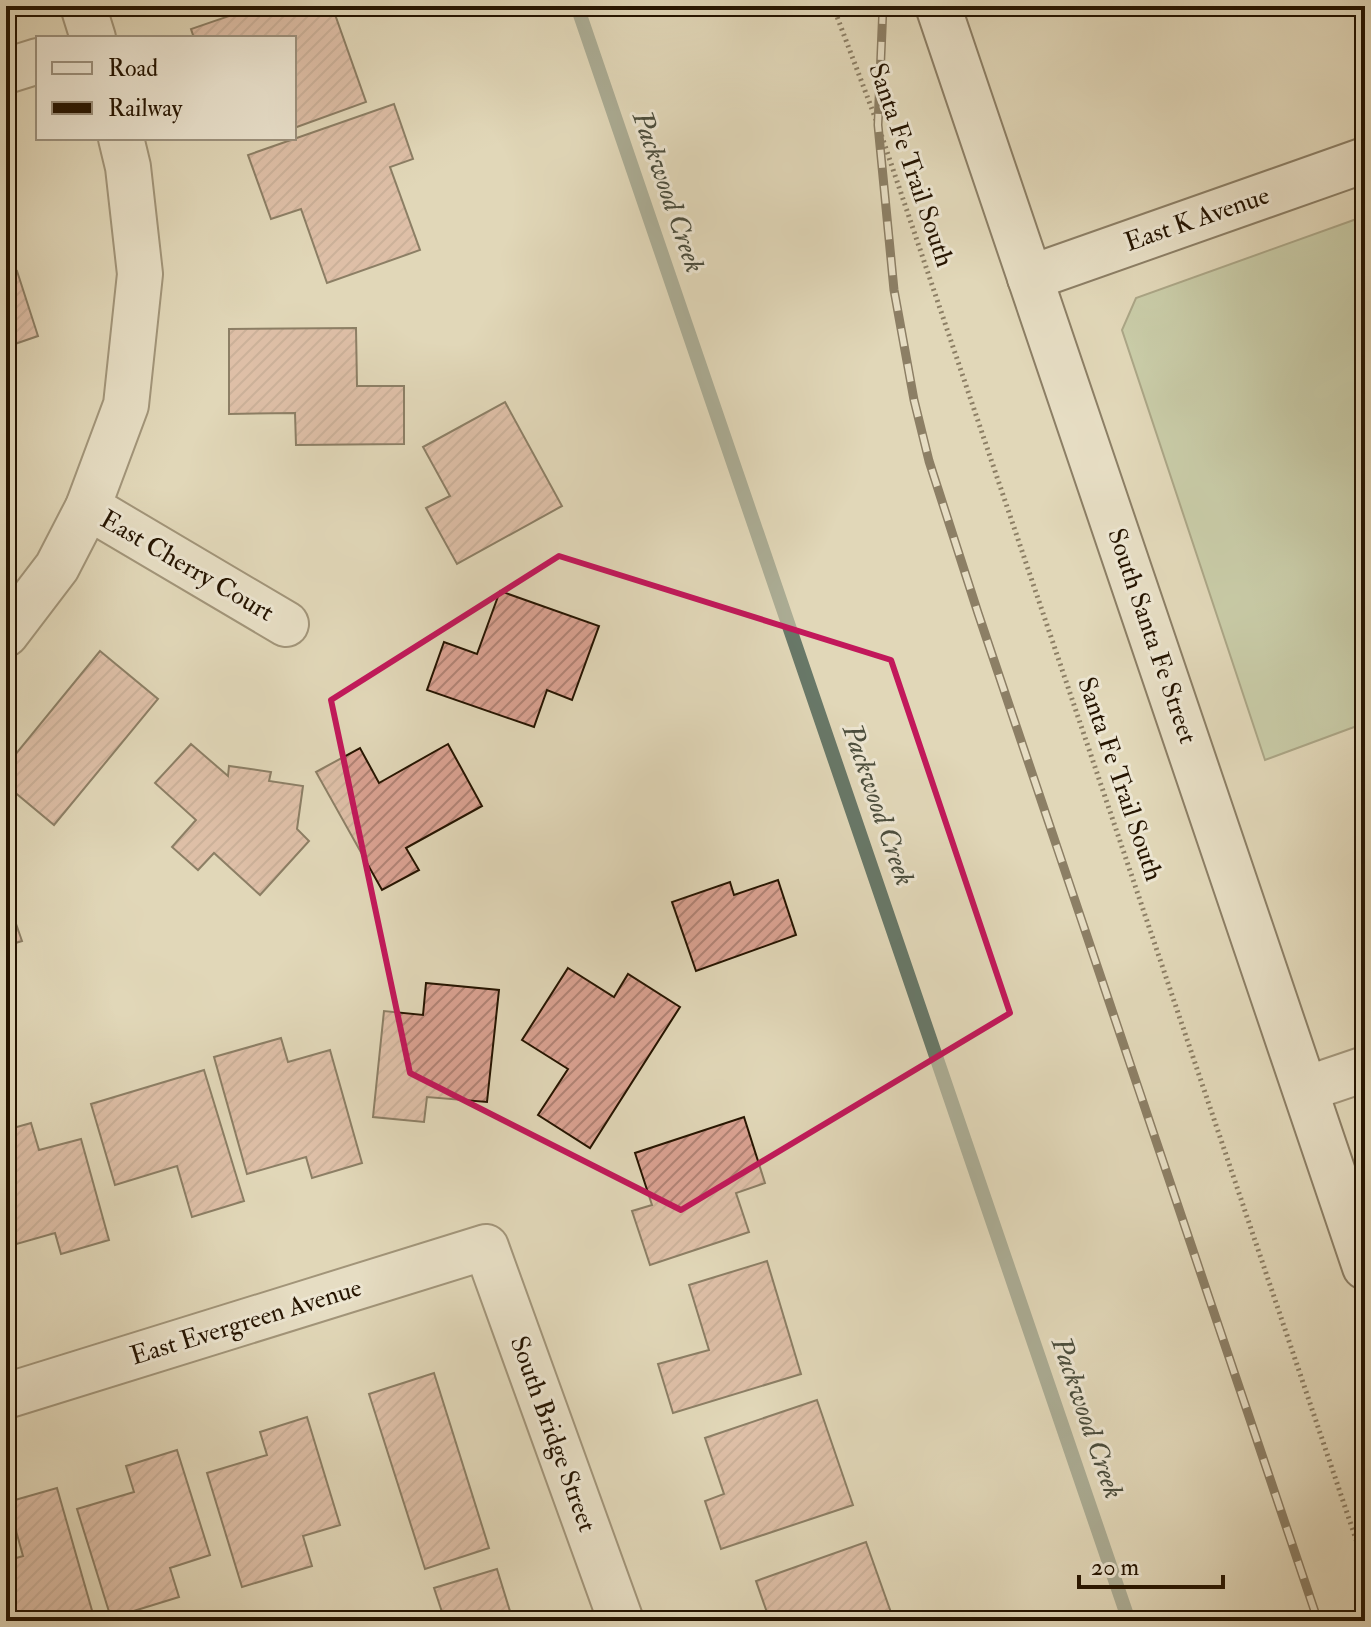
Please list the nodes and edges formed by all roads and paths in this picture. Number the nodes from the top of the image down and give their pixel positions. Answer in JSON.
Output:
{"nodes":[{"id":1,"x":83,"y":6,"type":"edge"},
{"id":2,"x":833,"y":6,"type":"edge"},
{"id":3,"x":938,"y":6,"type":"edge"},
{"id":4,"x":92,"y":36,"type":"edge"},
{"id":5,"x":36,"y":62,"type":"edge"},
{"id":6,"x":6,"y":71,"type":"edge"},
{"id":7,"x":121,"y":140,"type":"edge"},
{"id":8,"x":1365,"y":160,"type":"edge"},
{"id":9,"x":1030,"y":278,"type":"junction"},
{"id":10,"x":88,"y":507,"type":"junction"},
{"id":11,"x":286,"y":624,"type":"dead end"},
{"id":12,"x":6,"y":634,"type":"edge"},
{"id":13,"x":1365,"y":1069,"type":"edge"},
{"id":14,"x":1306,"y":1089,"type":"junction"},
{"id":15,"x":486,"y":1247,"type":"joint"},
{"id":16,"x":1365,"y":1267,"type":"edge"},
{"id":17,"x":6,"y":1396,"type":"edge"},
{"id":18,"x":1365,"y":1566,"type":"edge"},
{"id":19,"x":621,"y":1621,"type":"edge"}],
"edges":[{"from":1,"to":4,"type":"street"},
{"from":2,"to":18,"type":"path","name":"Santa Fe Trail South"},
{"from":3,"to":9,"type":"street","name":"South Santa Fe Street"},
{"from":5,"to":6,"type":"street"},
{"from":7,"to":10,"type":"street"},
{"from":8,"to":9,"type":"street","name":"East K Avenue"},
{"from":9,"to":14,"type":"street","name":"South Santa Fe Street"},
{"from":10,"to":11,"type":"street","name":"East Cherry Court"},
{"from":10,"to":12,"type":"street"},
{"from":13,"to":14,"type":"street"},
{"from":14,"to":16,"type":"street","name":"South Santa Fe Street"},
{"from":15,"to":17,"type":"street","name":"East Evergreen Avenue"},
{"from":15,"to":19,"type":"street","name":"South Bridge Street"}]}
